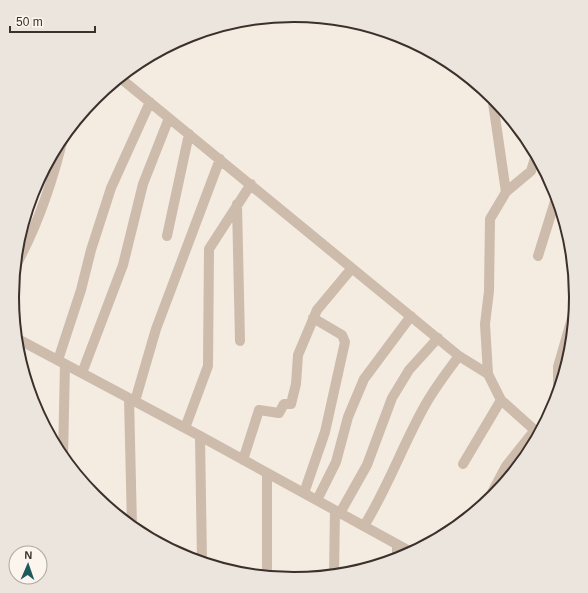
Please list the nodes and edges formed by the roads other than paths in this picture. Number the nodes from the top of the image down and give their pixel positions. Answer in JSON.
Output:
{"nodes":[{"id":1,"x":124,"y":81,"type":"edge"},
{"id":2,"x":150,"y":102,"type":"junction"},
{"id":3,"x":494,"y":108,"type":"edge"},
{"id":4,"x":169,"y":118,"type":"junction"},
{"id":5,"x":189,"y":134,"type":"junction"},
{"id":6,"x":60,"y":153,"type":"edge"},
{"id":7,"x":220,"y":159,"type":"junction"},
{"id":8,"x":534,"y":162,"type":"edge"},
{"id":9,"x":251,"y":184,"type":"junction"},
{"id":10,"x":506,"y":192,"type":"junction"},
{"id":11,"x":237,"y":204,"type":"junction"},
{"id":12,"x":554,"y":207,"type":"edge"},
{"id":13,"x":167,"y":236,"type":"dead end"},
{"id":14,"x":23,"y":251,"type":"edge"},
{"id":15,"x":538,"y":256,"type":"dead end"},
{"id":16,"x":352,"y":268,"type":"junction"},
{"id":17,"x":411,"y":316,"type":"junction"},
{"id":18,"x":313,"y":318,"type":"junction"},
{"id":19,"x":438,"y":338,"type":"junction"},
{"id":20,"x":566,"y":341,"type":"edge"},
{"id":21,"x":23,"y":342,"type":"edge"},
{"id":22,"x":240,"y":342,"type":"dead end"},
{"id":23,"x":459,"y":356,"type":"junction"},
{"id":24,"x":61,"y":362,"type":"junction"},
{"id":25,"x":82,"y":373,"type":"junction"},
{"id":26,"x":488,"y":374,"type":"junction"},
{"id":27,"x":558,"y":374,"type":"edge"},
{"id":28,"x":132,"y":400,"type":"junction"},
{"id":29,"x":501,"y":400,"type":"junction"},
{"id":30,"x":185,"y":428,"type":"junction"},
{"id":31,"x":534,"y":431,"type":"edge"},
{"id":32,"x":200,"y":436,"type":"junction"},
{"id":33,"x":526,"y":444,"type":"edge"},
{"id":34,"x":63,"y":445,"type":"edge"},
{"id":35,"x":243,"y":460,"type":"junction"},
{"id":36,"x":463,"y":464,"type":"dead end"},
{"id":37,"x":268,"y":473,"type":"junction"},
{"id":38,"x":498,"y":481,"type":"edge"},
{"id":39,"x":304,"y":493,"type":"junction"},
{"id":40,"x":317,"y":500,"type":"junction"},
{"id":41,"x":338,"y":512,"type":"junction"},
{"id":42,"x":132,"y":519,"type":"edge"},
{"id":43,"x":364,"y":526,"type":"junction"},
{"id":44,"x":397,"y":545,"type":"junction"},
{"id":45,"x":404,"y":549,"type":"edge"},
{"id":46,"x":397,"y":552,"type":"edge"},
{"id":47,"x":202,"y":556,"type":"edge"},
{"id":48,"x":334,"y":568,"type":"edge"},
{"id":49,"x":267,"y":570,"type":"edge"}],
"edges":[{"from":1,"to":2,"type":"street"},
{"from":2,"to":4,"type":"street"},
{"from":2,"to":24,"type":"street"},
{"from":3,"to":10,"type":"street"},
{"from":4,"to":5,"type":"street"},
{"from":4,"to":25,"type":"street"},
{"from":5,"to":7,"type":"street"},
{"from":5,"to":13,"type":"street"},
{"from":6,"to":14,"type":"street"},
{"from":7,"to":9,"type":"street"},
{"from":7,"to":28,"type":"street"},
{"from":8,"to":10,"type":"street"},
{"from":9,"to":11,"type":"street"},
{"from":9,"to":16,"type":"street"},
{"from":10,"to":26,"type":"street"},
{"from":11,"to":22,"type":"street"},
{"from":11,"to":30,"type":"street"},
{"from":12,"to":15,"type":"street"},
{"from":16,"to":17,"type":"street"},
{"from":16,"to":18,"type":"street"},
{"from":17,"to":19,"type":"street"},
{"from":17,"to":40,"type":"street"},
{"from":18,"to":35,"type":"street"},
{"from":18,"to":39,"type":"street"},
{"from":19,"to":23,"type":"street"},
{"from":19,"to":41,"type":"street"},
{"from":20,"to":27,"type":"street"},
{"from":21,"to":24,"type":"street"},
{"from":23,"to":26,"type":"street"},
{"from":23,"to":43,"type":"street"},
{"from":24,"to":25,"type":"street"},
{"from":24,"to":34,"type":"street"},
{"from":25,"to":28,"type":"street"},
{"from":26,"to":29,"type":"street"},
{"from":28,"to":30,"type":"street"},
{"from":28,"to":42,"type":"street"},
{"from":29,"to":31,"type":"street"},
{"from":29,"to":36,"type":"street"},
{"from":30,"to":32,"type":"street"},
{"from":32,"to":35,"type":"street"},
{"from":32,"to":47,"type":"street"},
{"from":33,"to":38,"type":"street"},
{"from":35,"to":37,"type":"street"},
{"from":37,"to":39,"type":"street"},
{"from":37,"to":49,"type":"street"},
{"from":39,"to":40,"type":"street"},
{"from":40,"to":41,"type":"street"},
{"from":41,"to":43,"type":"street"},
{"from":41,"to":48,"type":"street"},
{"from":43,"to":44,"type":"street"},
{"from":44,"to":45,"type":"street"},
{"from":44,"to":46,"type":"street"}]}
